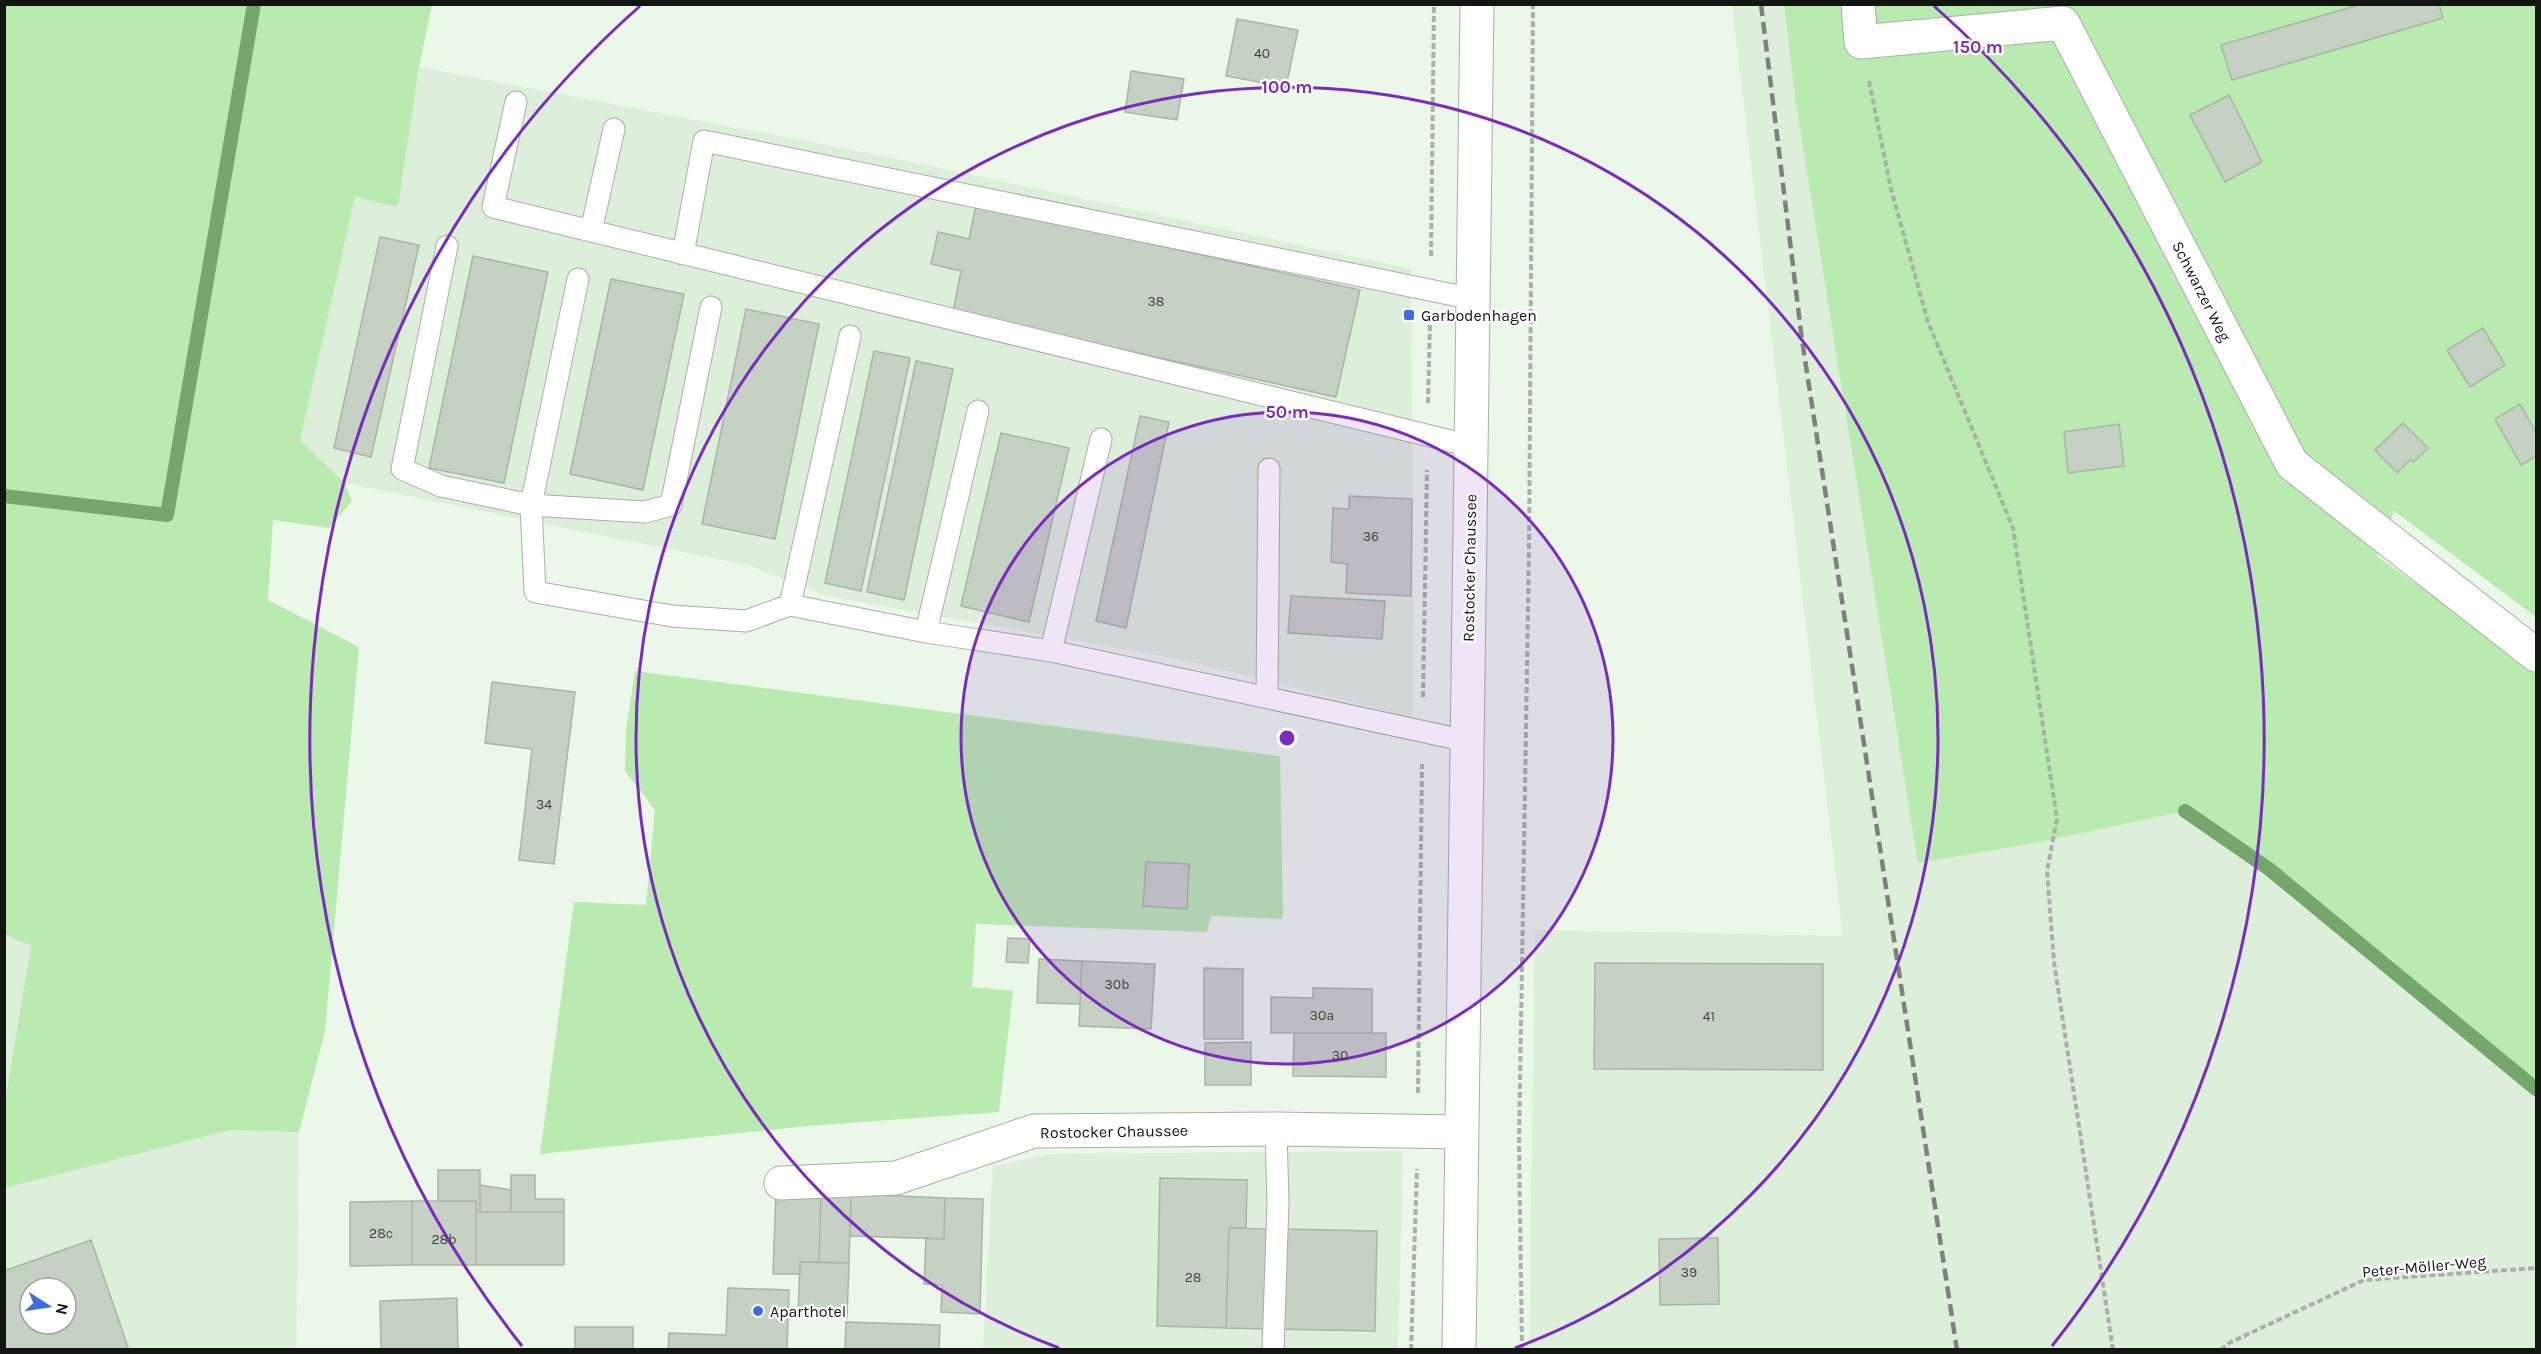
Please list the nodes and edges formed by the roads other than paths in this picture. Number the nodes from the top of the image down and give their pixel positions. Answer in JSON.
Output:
{"nodes":[{"id":1,"x":1477,"y":4,"type":"edge"},
{"id":2,"x":1858,"y":4,"type":"edge"},
{"id":3,"x":516,"y":102,"type":"dead end"},
{"id":4,"x":614,"y":129,"type":"dead end"},
{"id":5,"x":591,"y":231,"type":"junction"},
{"id":6,"x":447,"y":246,"type":"dead end"},
{"id":7,"x":683,"y":254,"type":"junction"},
{"id":8,"x":578,"y":279,"type":"dead end"},
{"id":9,"x":1473,"y":299,"type":"junction"},
{"id":10,"x":711,"y":307,"type":"dead end"},
{"id":11,"x":850,"y":336,"type":"dead end"},
{"id":12,"x":978,"y":411,"type":"dead end"},
{"id":13,"x":1101,"y":439,"type":"dead end"},
{"id":14,"x":1471,"y":446,"type":"junction"},
{"id":15,"x":1269,"y":469,"type":"dead end"},
{"id":16,"x":531,"y":505,"type":"junction"},
{"id":17,"x":790,"y":605,"type":"junction"},
{"id":18,"x":926,"y":632,"type":"junction"},
{"id":19,"x":1051,"y":651,"type":"junction"},
{"id":20,"x":2536,"y":655,"type":"edge"},
{"id":21,"x":1267,"y":697,"type":"junction"},
{"id":22,"x":1467,"y":741,"type":"junction"},
{"id":23,"x":1276,"y":1129,"type":"junction"},
{"id":24,"x":1461,"y":1132,"type":"junction"},
{"id":25,"x":781,"y":1183,"type":"dead end"},
{"id":26,"x":1273,"y":1350,"type":"edge"},
{"id":27,"x":1459,"y":1350,"type":"edge"}],
"edges":[{"from":1,"to":9,"type":"street","name":"Rostocker Chaussee"},
{"from":2,"to":20,"type":"street","name":"Schwarzer Weg"},
{"from":3,"to":5,"type":"lane"},
{"from":4,"to":5,"type":"lane"},
{"from":5,"to":7,"type":"lane"},
{"from":6,"to":16,"type":"lane"},
{"from":7,"to":9,"type":"lane"},
{"from":7,"to":14,"type":"lane"},
{"from":8,"to":16,"type":"lane"},
{"from":9,"to":14,"type":"street","name":"Rostocker Chaussee"},
{"from":10,"to":16,"type":"lane"},
{"from":11,"to":17,"type":"lane"},
{"from":12,"to":18,"type":"lane"},
{"from":13,"to":19,"type":"lane"},
{"from":14,"to":22,"type":"street","name":"Rostocker Chaussee"},
{"from":15,"to":21,"type":"lane"},
{"from":16,"to":17,"type":"lane"},
{"from":17,"to":18,"type":"lane"},
{"from":18,"to":19,"type":"lane"},
{"from":19,"to":21,"type":"lane"},
{"from":21,"to":22,"type":"lane"},
{"from":22,"to":24,"type":"street","name":"Rostocker Chaussee"},
{"from":23,"to":24,"type":"street","name":"Rostocker Chaussee"},
{"from":23,"to":25,"type":"street","name":"Rostocker Chaussee"},
{"from":23,"to":26,"type":"lane"},
{"from":24,"to":27,"type":"street","name":"Rostocker Chaussee"}]}
